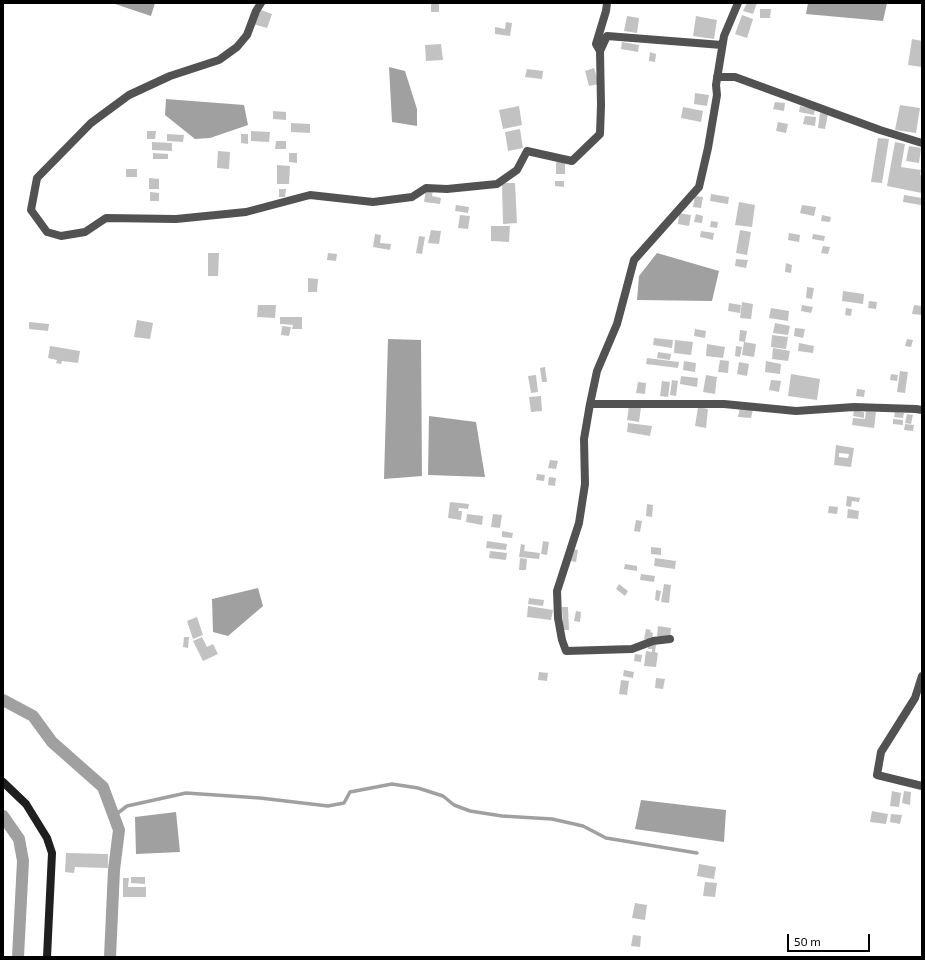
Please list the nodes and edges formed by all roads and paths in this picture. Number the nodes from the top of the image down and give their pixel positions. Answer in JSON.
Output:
{"nodes":[{"id":1,"x":261,"y":3,"type":"edge"},
{"id":2,"x":607,"y":3,"type":"edge"},
{"id":3,"x":738,"y":3,"type":"edge"},
{"id":4,"x":722,"y":45,"type":"junction"},
{"id":5,"x":600,"y":51,"type":"junction"},
{"id":6,"x":717,"y":77,"type":"junction"},
{"id":7,"x":922,"y":143,"type":"edge"},
{"id":8,"x":590,"y":404,"type":"junction"},
{"id":9,"x":922,"y":410,"type":"edge"},
{"id":10,"x":670,"y":639,"type":"dead end"},
{"id":11,"x":922,"y":676,"type":"edge"},
{"id":12,"x":3,"y":782,"type":"edge"},
{"id":13,"x":922,"y":786,"type":"edge"},
{"id":14,"x":47,"y":957,"type":"edge"}],
"edges":[{"from":1,"to":5,"type":"street"},
{"from":2,"to":5,"type":"street"},
{"from":3,"to":4,"type":"street"},
{"from":4,"to":5,"type":"street"},
{"from":4,"to":6,"type":"street"},
{"from":6,"to":7,"type":"street"},
{"from":6,"to":8,"type":"street"},
{"from":8,"to":9,"type":"street"},
{"from":8,"to":10,"type":"street"},
{"from":11,"to":13,"type":"street"},
{"from":12,"to":14,"type":"street"}]}
